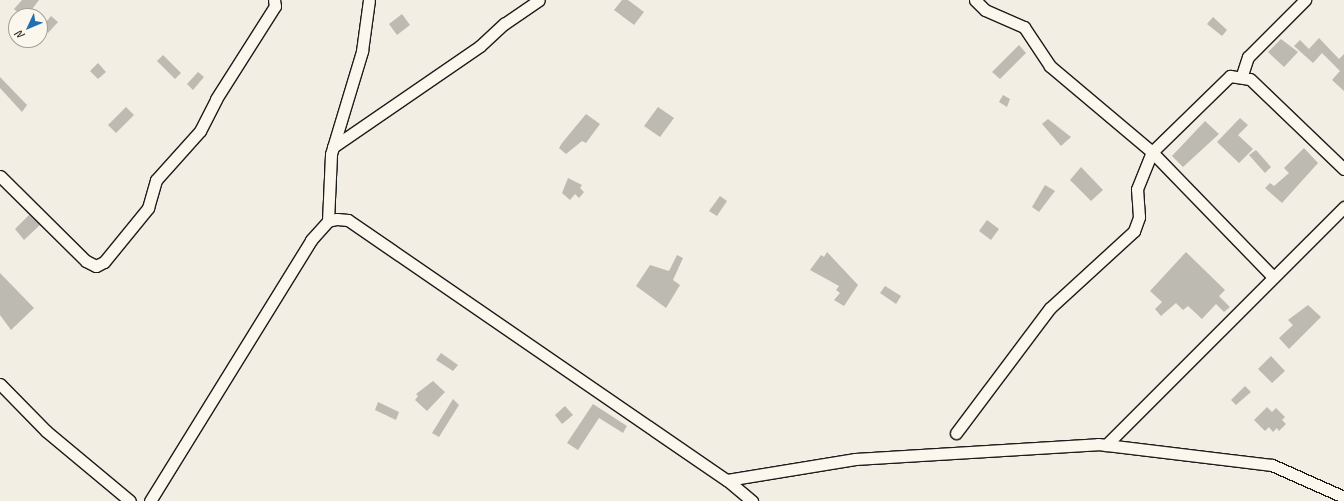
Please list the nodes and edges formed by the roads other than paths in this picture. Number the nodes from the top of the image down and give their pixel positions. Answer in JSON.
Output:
{"nodes":[{"id":1,"x":274,"y":0,"type":"edge"},
{"id":2,"x":369,"y":0,"type":"edge"},
{"id":3,"x":539,"y":0,"type":"edge"},
{"id":4,"x":975,"y":0,"type":"edge"},
{"id":5,"x":1305,"y":0,"type":"edge"},
{"id":6,"x":1242,"y":76,"type":"junction"},
{"id":7,"x":333,"y":147,"type":"junction"},
{"id":8,"x":1152,"y":152,"type":"junction"},
{"id":9,"x":1344,"y":168,"type":"edge"},
{"id":10,"x":0,"y":176,"type":"edge"},
{"id":11,"x":1344,"y":207,"type":"edge"},
{"id":12,"x":328,"y":221,"type":"junction"},
{"id":13,"x":1273,"y":277,"type":"junction"},
{"id":14,"x":0,"y":384,"type":"edge"},
{"id":15,"x":956,"y":433,"type":"dead end"},
{"id":16,"x":1106,"y":445,"type":"junction"},
{"id":17,"x":728,"y":480,"type":"junction"},
{"id":18,"x":1344,"y":497,"type":"edge"},
{"id":19,"x":130,"y":501,"type":"edge"},
{"id":20,"x":150,"y":501,"type":"edge"},
{"id":21,"x":752,"y":501,"type":"edge"}],
"edges":[{"from":1,"to":10,"type":"street"},
{"from":2,"to":7,"type":"street"},
{"from":3,"to":7,"type":"street"},
{"from":4,"to":8,"type":"street"},
{"from":5,"to":6,"type":"street"},
{"from":6,"to":8,"type":"street"},
{"from":6,"to":9,"type":"street"},
{"from":7,"to":12,"type":"street"},
{"from":8,"to":13,"type":"street"},
{"from":8,"to":15,"type":"street"},
{"from":11,"to":13,"type":"street"},
{"from":12,"to":17,"type":"street"},
{"from":12,"to":20,"type":"street"},
{"from":13,"to":16,"type":"street"},
{"from":14,"to":19,"type":"street"},
{"from":16,"to":17,"type":"street"},
{"from":16,"to":18,"type":"street"},
{"from":17,"to":21,"type":"street"}]}
